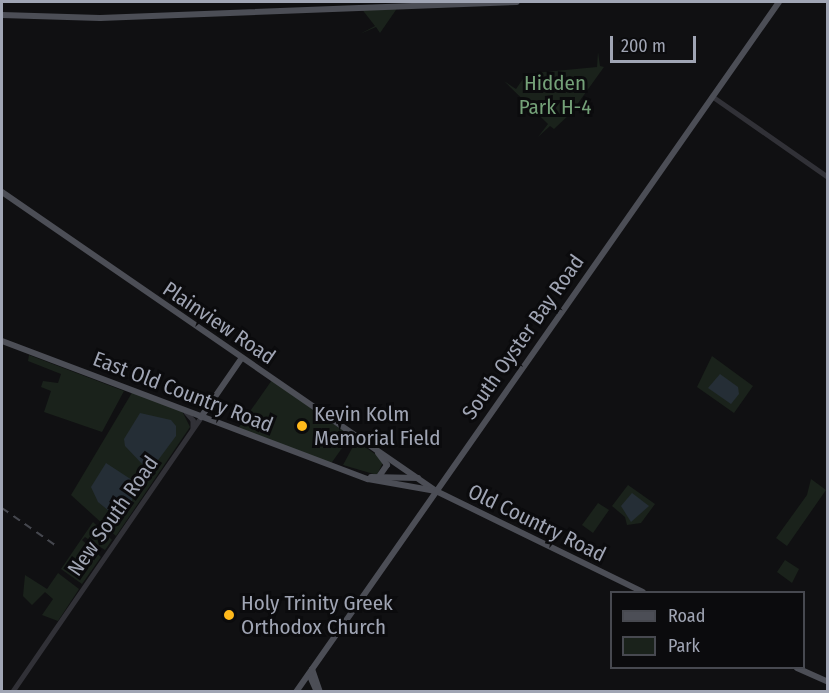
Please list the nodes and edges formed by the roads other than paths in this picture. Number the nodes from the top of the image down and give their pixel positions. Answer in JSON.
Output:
{"nodes":[{"id":1,"x":517,"y":2,"type":"edge"},
{"id":2,"x":779,"y":2,"type":"edge"},
{"id":3,"x":2,"y":15,"type":"edge"},
{"id":4,"x":712,"y":96,"type":"junction"},
{"id":5,"x":828,"y":177,"type":"edge"},
{"id":6,"x":2,"y":192,"type":"edge"},
{"id":7,"x":2,"y":341,"type":"edge"},
{"id":8,"x":241,"y":359,"type":"junction"},
{"id":9,"x":184,"y":410,"type":"junction"},
{"id":10,"x":201,"y":417,"type":"junction"},
{"id":11,"x":193,"y":429,"type":"junction"},
{"id":12,"x":366,"y":443,"type":"junction"},
{"id":13,"x":353,"y":474,"type":"junction"},
{"id":14,"x":378,"y":478,"type":"junction"},
{"id":15,"x":419,"y":478,"type":"junction"},
{"id":16,"x":443,"y":481,"type":"junction"},
{"id":17,"x":436,"y":491,"type":"junction"},
{"id":18,"x":449,"y":498,"type":"junction"},
{"id":19,"x":641,"y":591,"type":"edge"},
{"id":20,"x":799,"y":669,"type":"edge"},
{"id":21,"x":310,"y":672,"type":"junction"},
{"id":22,"x":828,"y":682,"type":"edge"},
{"id":23,"x":12,"y":692,"type":"edge"},
{"id":24,"x":296,"y":692,"type":"edge"},
{"id":25,"x":318,"y":692,"type":"edge"}],
"edges":[{"from":1,"to":3,"type":"main road"},
{"from":2,"to":4,"type":"main road","name":"South Oyster Bay Road"},
{"from":4,"to":5,"type":"street"},
{"from":4,"to":16,"type":"main road","name":"South Oyster Bay Road"},
{"from":6,"to":8,"type":"main road","name":"Plainview Road"},
{"from":7,"to":9,"type":"main road","name":"East Old Country Road"},
{"from":8,"to":10,"type":"main road","name":"New South Road"},
{"from":8,"to":12,"type":"main road","name":"Plainview Road"},
{"from":9,"to":10,"type":"main road","name":"East Old Country Road"},
{"from":9,"to":11,"type":"street"},
{"from":10,"to":11,"type":"street","name":"New South Road"},
{"from":10,"to":13,"type":"main road","name":"East Old Country Road"},
{"from":11,"to":23,"type":"street","name":"New South Road"},
{"from":12,"to":14,"type":"main road"},
{"from":12,"to":15,"type":"main road","name":"Plainview Road"},
{"from":13,"to":14,"type":"main road","name":"East Old Country Road"},
{"from":13,"to":17,"type":"main road","name":"East Old Country Road"},
{"from":14,"to":15,"type":"main road","name":"East Old Country Road"},
{"from":15,"to":17,"type":"main road","name":"Old Country Road"},
{"from":16,"to":17,"type":"main road","name":"South Oyster Bay Road"},
{"from":16,"to":18,"type":"main road"},
{"from":17,"to":18,"type":"main road","name":"Old Country Road"},
{"from":17,"to":21,"type":"main road","name":"South Oyster Bay Road"},
{"from":18,"to":19,"type":"main road","name":"Old Country Road"},
{"from":20,"to":22,"type":"main road"},
{"from":21,"to":24,"type":"main road","name":"South Oyster Bay Road"},
{"from":21,"to":25,"type":"main road"}]}
